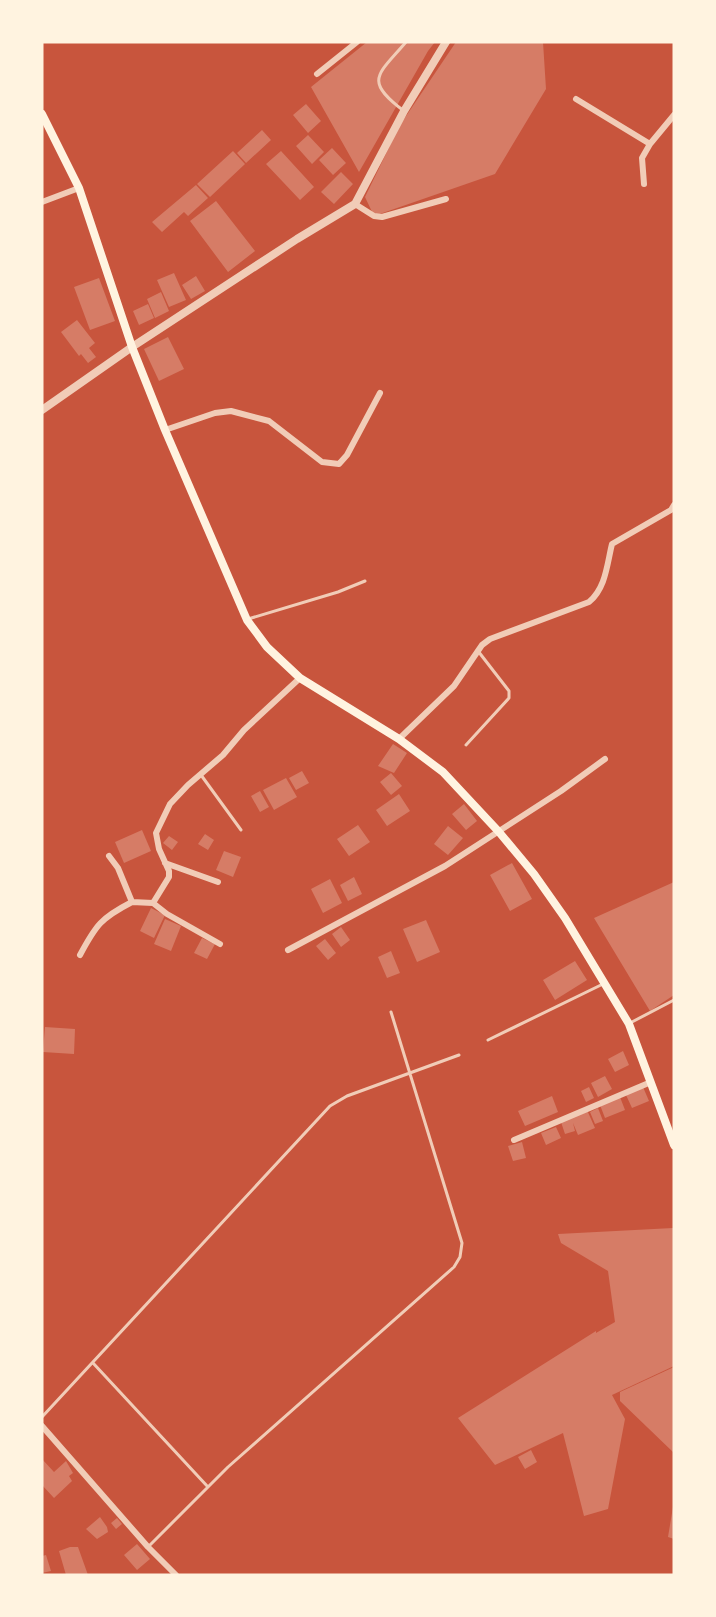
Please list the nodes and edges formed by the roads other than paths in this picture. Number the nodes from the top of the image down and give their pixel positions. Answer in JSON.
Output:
{"nodes":[{"id":1,"x":357,"y":42,"type":"edge"},
{"id":2,"x":406,"y":42,"type":"edge"},
{"id":3,"x":446,"y":42,"type":"edge"},
{"id":4,"x":316,"y":74,"type":"dead end"},
{"id":5,"x":576,"y":99,"type":"dead end"},
{"id":6,"x":404,"y":111,"type":"junction"},
{"id":7,"x":42,"y":114,"type":"edge"},
{"id":8,"x":674,"y":115,"type":"edge"},
{"id":9,"x":650,"y":144,"type":"junction"},
{"id":10,"x":644,"y":184,"type":"dead end"},
{"id":11,"x":79,"y":188,"type":"junction"},
{"id":12,"x":446,"y":199,"type":"dead end"},
{"id":13,"x":42,"y":202,"type":"edge"},
{"id":14,"x":355,"y":204,"type":"junction"},
{"id":15,"x":132,"y":347,"type":"junction"},
{"id":16,"x":380,"y":393,"type":"dead end"},
{"id":17,"x":42,"y":410,"type":"edge"},
{"id":18,"x":165,"y":430,"type":"junction"},
{"id":19,"x":674,"y":505,"type":"edge"},
{"id":20,"x":365,"y":581,"type":"dead end"},
{"id":21,"x":246,"y":620,"type":"junction"},
{"id":22,"x":478,"y":651,"type":"junction"},
{"id":23,"x":300,"y":678,"type":"junction"},
{"id":24,"x":399,"y":739,"type":"junction"},
{"id":25,"x":466,"y":745,"type":"dead end"},
{"id":26,"x":605,"y":759,"type":"dead end"},
{"id":27,"x":201,"y":775,"type":"junction"},
{"id":28,"x":241,"y":830,"type":"dead end"},
{"id":29,"x":499,"y":832,"type":"junction"},
{"id":30,"x":109,"y":856,"type":"dead end"},
{"id":31,"x":165,"y":863,"type":"junction"},
{"id":32,"x":218,"y":882,"type":"dead end"},
{"id":33,"x":132,"y":902,"type":"junction"},
{"id":34,"x":153,"y":903,"type":"junction"},
{"id":35,"x":220,"y":944,"type":"dead end"},
{"id":36,"x":288,"y":950,"type":"dead end"},
{"id":37,"x":80,"y":955,"type":"dead end"},
{"id":38,"x":604,"y":983,"type":"junction"},
{"id":39,"x":674,"y":1000,"type":"edge"},
{"id":40,"x":391,"y":1012,"type":"dead end"},
{"id":41,"x":629,"y":1024,"type":"junction"},
{"id":42,"x":488,"y":1040,"type":"dead end"},
{"id":43,"x":459,"y":1055,"type":"dead end"},
{"id":44,"x":410,"y":1073,"type":"junction"},
{"id":45,"x":651,"y":1082,"type":"junction"},
{"id":46,"x":514,"y":1140,"type":"dead end"},
{"id":47,"x":674,"y":1145,"type":"edge"},
{"id":48,"x":93,"y":1363,"type":"junction"},
{"id":49,"x":42,"y":1417,"type":"edge"},
{"id":50,"x":42,"y":1426,"type":"edge"},
{"id":51,"x":208,"y":1487,"type":"junction"},
{"id":52,"x":148,"y":1547,"type":"junction"},
{"id":53,"x":176,"y":1575,"type":"edge"}],
"edges":[{"from":1,"to":4,"type":"street"},
{"from":2,"to":6,"type":"lane"},
{"from":3,"to":6,"type":"street"},
{"from":5,"to":9,"type":"street"},
{"from":6,"to":14,"type":"street"},
{"from":7,"to":11,"type":"main road"},
{"from":8,"to":9,"type":"street"},
{"from":9,"to":10,"type":"street"},
{"from":11,"to":13,"type":"street"},
{"from":11,"to":15,"type":"main road"},
{"from":12,"to":14,"type":"street"},
{"from":14,"to":15,"type":"street"},
{"from":15,"to":17,"type":"street"},
{"from":15,"to":18,"type":"main road"},
{"from":16,"to":18,"type":"street"},
{"from":18,"to":21,"type":"main road"},
{"from":19,"to":22,"type":"street"},
{"from":20,"to":21,"type":"lane"},
{"from":21,"to":23,"type":"main road"},
{"from":22,"to":24,"type":"street"},
{"from":22,"to":25,"type":"lane"},
{"from":23,"to":24,"type":"main road"},
{"from":23,"to":27,"type":"street"},
{"from":24,"to":29,"type":"main road"},
{"from":26,"to":29,"type":"street"},
{"from":27,"to":28,"type":"lane"},
{"from":27,"to":31,"type":"street"},
{"from":29,"to":36,"type":"street"},
{"from":29,"to":38,"type":"main road"},
{"from":30,"to":33,"type":"street"},
{"from":31,"to":32,"type":"street"},
{"from":31,"to":34,"type":"street"},
{"from":33,"to":34,"type":"street"},
{"from":33,"to":37,"type":"street"},
{"from":34,"to":35,"type":"street"},
{"from":38,"to":41,"type":"main road"},
{"from":38,"to":42,"type":"lane"},
{"from":39,"to":41,"type":"lane"},
{"from":40,"to":44,"type":"lane"},
{"from":41,"to":45,"type":"main road"},
{"from":43,"to":44,"type":"lane"},
{"from":44,"to":48,"type":"lane"},
{"from":44,"to":51,"type":"lane"},
{"from":45,"to":46,"type":"street"},
{"from":45,"to":47,"type":"main road"},
{"from":48,"to":49,"type":"lane"},
{"from":48,"to":51,"type":"lane"},
{"from":50,"to":52,"type":"street"},
{"from":51,"to":52,"type":"lane"},
{"from":52,"to":53,"type":"street"}]}
